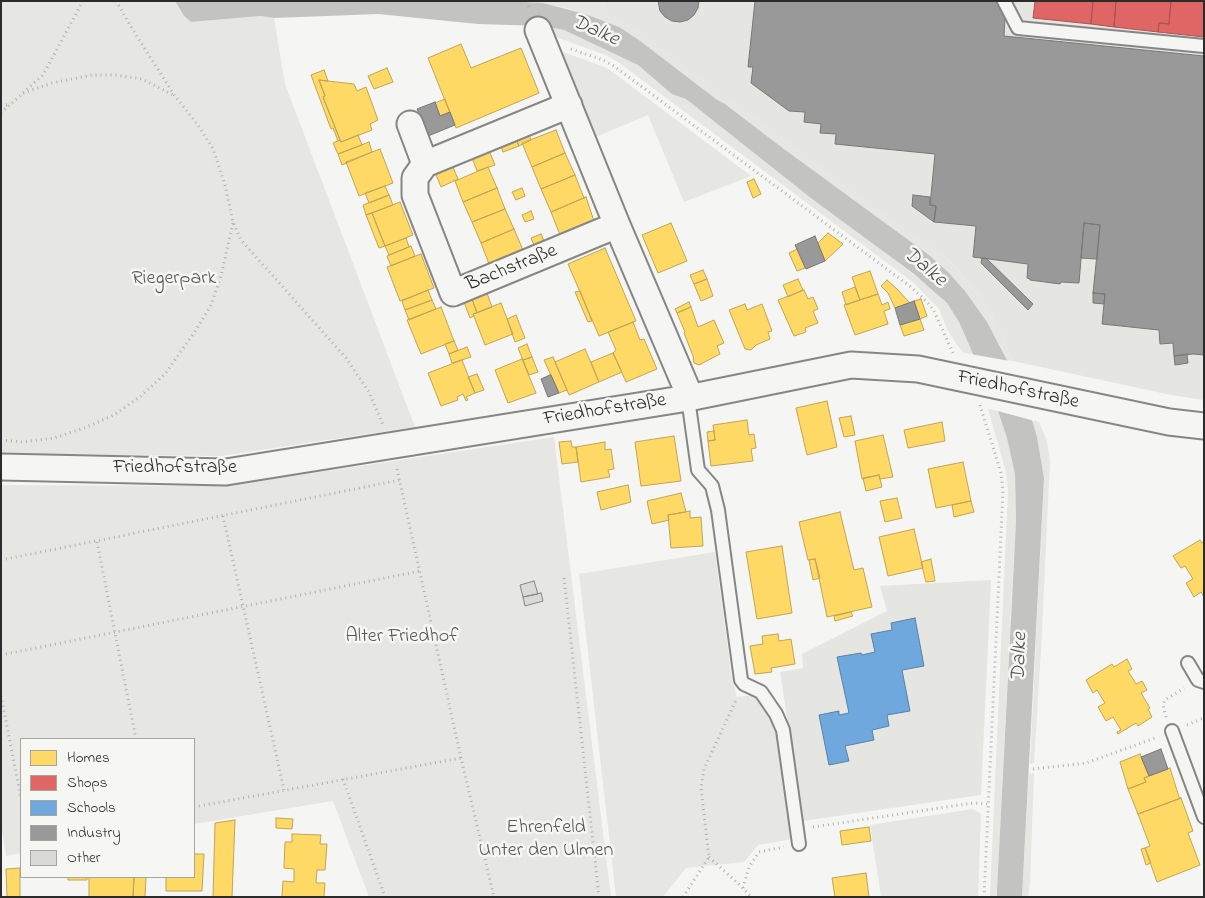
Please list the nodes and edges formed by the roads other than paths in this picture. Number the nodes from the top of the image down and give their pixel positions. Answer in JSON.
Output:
{"nodes":[{"id":1,"x":1004,"y":1,"type":"edge"},
{"id":2,"x":541,"y":38,"type":"road end"},
{"id":3,"x":1204,"y":46,"type":"edge"},
{"id":4,"x":569,"y":105,"type":"junction"},
{"id":5,"x":410,"y":124,"type":"dead end"},
{"id":6,"x":426,"y":164,"type":"junction"},
{"id":7,"x":617,"y":225,"type":"junction"},
{"id":8,"x":688,"y":398,"type":"junction"},
{"id":9,"x":1204,"y":426,"type":"edge"},
{"id":10,"x":1,"y":467,"type":"edge"},
{"id":11,"x":1188,"y":663,"type":"dead end"},
{"id":12,"x":1201,"y":681,"type":"edge"},
{"id":13,"x":1172,"y":732,"type":"road end"},
{"id":14,"x":1204,"y":817,"type":"edge"},
{"id":15,"x":799,"y":844,"type":"road end"}],
"edges":[{"from":1,"to":3,"type":"lane"},
{"from":2,"to":4,"type":"street"},
{"from":4,"to":6,"type":"street"},
{"from":4,"to":7,"type":"street"},
{"from":5,"to":6,"type":"street"},
{"from":6,"to":7,"type":"street","name":"Bachstraße"},
{"from":7,"to":8,"type":"street"},
{"from":8,"to":9,"type":"street","name":"Friedhofstraße"},
{"from":8,"to":10,"type":"street","name":"Friedhofstraße"},
{"from":8,"to":15,"type":"lane"},
{"from":11,"to":12,"type":"lane"},
{"from":13,"to":14,"type":"lane"}]}
